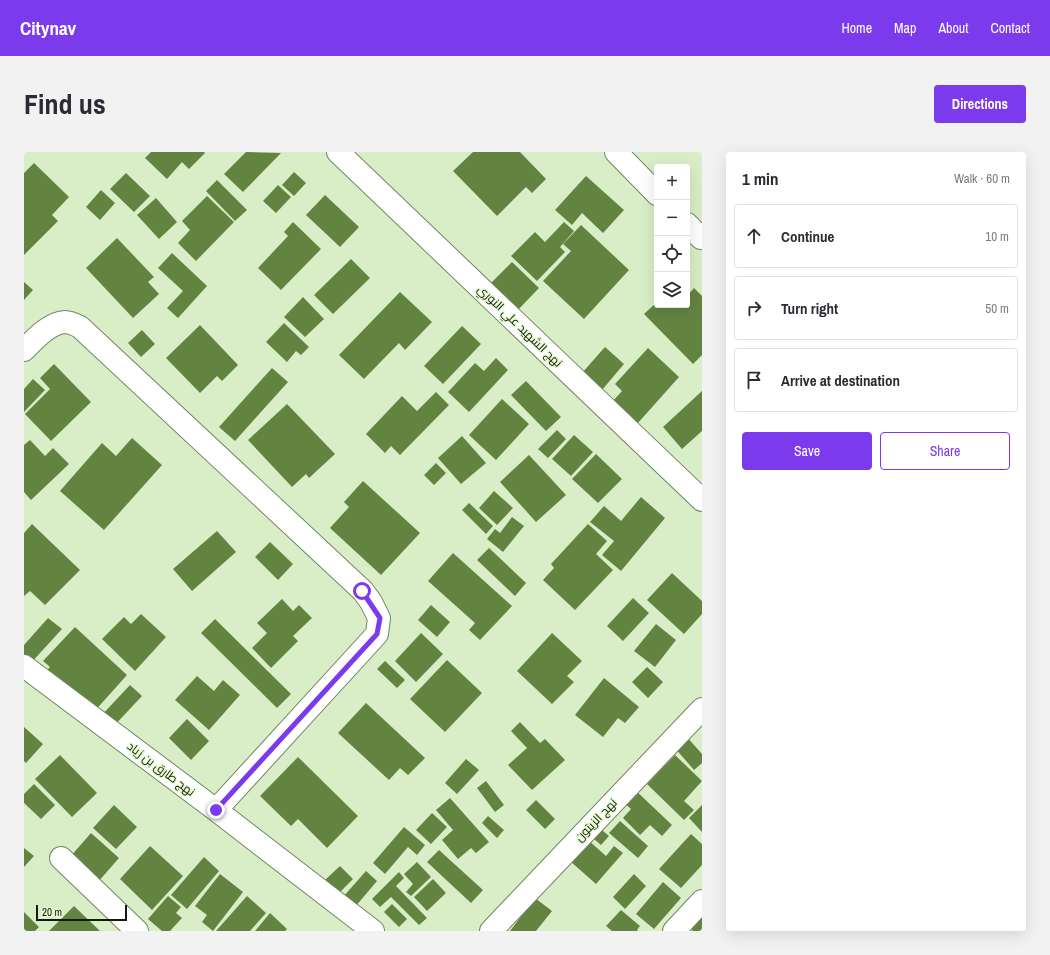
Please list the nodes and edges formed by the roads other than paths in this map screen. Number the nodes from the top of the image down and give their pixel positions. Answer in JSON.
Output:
{"nodes":[{"id":1,"x":616,"y":152,"type":"edge"},
{"id":2,"x":349,"y":155,"type":"edge"},
{"id":3,"x":654,"y":191,"type":"edge"},
{"id":4,"x":24,"y":350,"type":"edge"},
{"id":5,"x":702,"y":500,"type":"edge"},
{"id":6,"x":27,"y":675,"type":"edge"},
{"id":7,"x":702,"y":709,"type":"edge"},
{"id":8,"x":216,"y":810,"type":"junction"},
{"id":9,"x":61,"y":858,"type":"dead end"},
{"id":10,"x":702,"y":901,"type":"edge"},
{"id":11,"x":500,"y":928,"type":"edge"},
{"id":12,"x":137,"y":931,"type":"edge"},
{"id":13,"x":373,"y":931,"type":"edge"},
{"id":14,"x":674,"y":931,"type":"edge"}],
"edges":[{"from":1,"to":3,"type":"street"},
{"from":2,"to":5,"type":"street","name":"نهج الشهيد علي النوري"},
{"from":4,"to":8,"type":"street"},
{"from":6,"to":8,"type":"street","name":"نهج طارق بن زياد"},
{"from":7,"to":11,"type":"street","name":"نهج الزيتون"},
{"from":8,"to":13,"type":"street","name":"نهج طارق بن زياد"},
{"from":9,"to":12,"type":"street"},
{"from":10,"to":14,"type":"street"}]}
